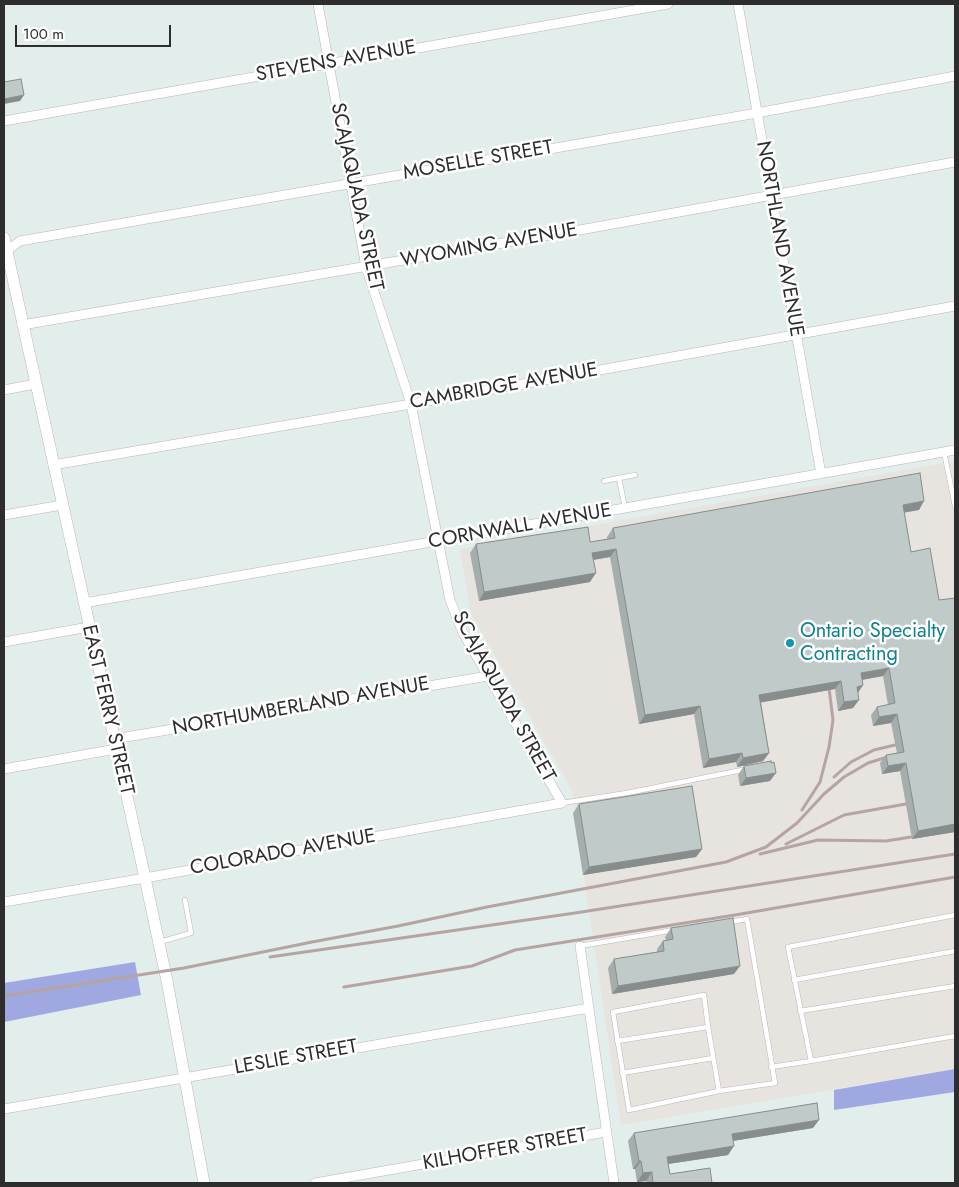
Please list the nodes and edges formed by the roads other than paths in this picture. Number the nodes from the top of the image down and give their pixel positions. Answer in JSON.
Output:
{"nodes":[{"id":1,"x":318,"y":4,"type":"edge"},
{"id":2,"x":668,"y":4,"type":"edge"},
{"id":3,"x":738,"y":4,"type":"edge"},
{"id":4,"x":329,"y":64,"type":"junction"},
{"id":5,"x":955,"y":76,"type":"edge"},
{"id":6,"x":757,"y":113,"type":"junction"},
{"id":7,"x":4,"y":121,"type":"edge"},
{"id":8,"x":955,"y":162,"type":"edge"},
{"id":9,"x":351,"y":182,"type":"junction"},
{"id":10,"x":772,"y":196,"type":"junction"},
{"id":11,"x":4,"y":238,"type":"edge"},
{"id":12,"x":5,"y":252,"type":"edge"},
{"id":13,"x":366,"y":267,"type":"junction"},
{"id":14,"x":955,"y":306,"type":"edge"},
{"id":15,"x":22,"y":326,"type":"junction"},
{"id":16,"x":796,"y":335,"type":"junction"},
{"id":17,"x":35,"y":384,"type":"junction"},
{"id":18,"x":4,"y":390,"type":"edge"},
{"id":19,"x":411,"y":404,"type":"junction"},
{"id":20,"x":955,"y":450,"type":"edge"},
{"id":21,"x":944,"y":452,"type":"junction"},
{"id":22,"x":53,"y":465,"type":"junction"},
{"id":23,"x":821,"y":474,"type":"junction"},
{"id":24,"x":635,"y":476,"type":"dead end"},
{"id":25,"x":619,"y":478,"type":"junction"},
{"id":26,"x":955,"y":479,"type":"edge"},
{"id":27,"x":949,"y":480,"type":"junction"},
{"id":28,"x":604,"y":481,"type":"dead end"},
{"id":29,"x":62,"y":505,"type":"junction"},
{"id":30,"x":955,"y":506,"type":"edge"},
{"id":31,"x":625,"y":508,"type":"junction"},
{"id":32,"x":4,"y":515,"type":"edge"},
{"id":33,"x":439,"y":541,"type":"junction"},
{"id":34,"x":84,"y":604,"type":"junction"},
{"id":35,"x":89,"y":627,"type":"junction"},
{"id":36,"x":4,"y":642,"type":"edge"},
{"id":37,"x":488,"y":676,"type":"junction"},
{"id":38,"x":115,"y":744,"type":"junction"},
{"id":39,"x":756,"y":767,"type":"edge"},
{"id":40,"x":4,"y":769,"type":"edge"},
{"id":41,"x":562,"y":803,"type":"junction"},
{"id":42,"x":145,"y":878,"type":"junction"},
{"id":43,"x":185,"y":900,"type":"dead end"},
{"id":44,"x":4,"y":902,"type":"edge"},
{"id":45,"x":955,"y":915,"type":"edge"},
{"id":46,"x":720,"y":923,"type":"edge"},
{"id":47,"x":682,"y":928,"type":"edge"},
{"id":48,"x":158,"y":942,"type":"junction"},
{"id":49,"x":580,"y":946,"type":"joint"},
{"id":50,"x":955,"y":951,"type":"edge"},
{"id":51,"x":794,"y":980,"type":"junction"},
{"id":52,"x":955,"y":986,"type":"edge"},
{"id":53,"x":589,"y":1008,"type":"junction"},
{"id":54,"x":800,"y":1011,"type":"junction"},
{"id":55,"x":708,"y":1027,"type":"junction"},
{"id":56,"x":955,"y":1036,"type":"edge"},
{"id":57,"x":617,"y":1041,"type":"junction"},
{"id":58,"x":713,"y":1058,"type":"junction"},
{"id":59,"x":811,"y":1060,"type":"junction"},
{"id":60,"x":771,"y":1066,"type":"junction"},
{"id":61,"x":622,"y":1073,"type":"junction"},
{"id":62,"x":185,"y":1077,"type":"junction"},
{"id":63,"x":719,"y":1091,"type":"junction"},
{"id":64,"x":4,"y":1109,"type":"edge"},
{"id":65,"x":606,"y":1132,"type":"junction"},
{"id":66,"x":204,"y":1183,"type":"edge"},
{"id":67,"x":315,"y":1183,"type":"edge"},
{"id":68,"x":614,"y":1183,"type":"edge"}],
"edges":[{"from":1,"to":4,"type":"street","name":"SCAJAQUADA STREET"},
{"from":2,"to":4,"type":"street","name":"STEVENS AVENUE"},
{"from":3,"to":6,"type":"street","name":"NORTHLAND AVENUE"},
{"from":4,"to":7,"type":"street","name":"STEVENS AVENUE"},
{"from":4,"to":9,"type":"street","name":"SCAJAQUADA STREET"},
{"from":5,"to":6,"type":"street","name":"MOSELLE STREET"},
{"from":6,"to":9,"type":"street","name":"MOSELLE STREET"},
{"from":6,"to":10,"type":"street","name":"NORTHLAND AVENUE"},
{"from":8,"to":10,"type":"street","name":"WYOMING AVENUE"},
{"from":9,"to":12,"type":"street","name":"MOSELLE STREET"},
{"from":9,"to":13,"type":"street","name":"SCAJAQUADA STREET"},
{"from":10,"to":13,"type":"street","name":"WYOMING AVENUE"},
{"from":10,"to":16,"type":"street","name":"NORTHLAND AVENUE"},
{"from":11,"to":12,"type":"street","name":"EAST FERRY STREET"},
{"from":12,"to":15,"type":"street","name":"EAST FERRY STREET"},
{"from":13,"to":15,"type":"street","name":"WYOMING AVENUE"},
{"from":13,"to":19,"type":"street","name":"SCAJAQUADA STREET"},
{"from":14,"to":16,"type":"street","name":"CAMBRIDGE AVENUE"},
{"from":15,"to":17,"type":"street","name":"EAST FERRY STREET"},
{"from":16,"to":19,"type":"street","name":"CAMBRIDGE AVENUE"},
{"from":16,"to":23,"type":"street","name":"NORTHLAND AVENUE"},
{"from":17,"to":18,"type":"street"},
{"from":17,"to":22,"type":"street","name":"EAST FERRY STREET"},
{"from":19,"to":22,"type":"street","name":"CAMBRIDGE AVENUE"},
{"from":19,"to":33,"type":"street","name":"SCAJAQUADA STREET"},
{"from":20,"to":21,"type":"street","name":"CORNWALL AVENUE"},
{"from":21,"to":23,"type":"street","name":"CORNWALL AVENUE"},
{"from":21,"to":27,"type":"lane"},
{"from":22,"to":29,"type":"street","name":"EAST FERRY STREET"},
{"from":23,"to":31,"type":"street","name":"CORNWALL AVENUE"},
{"from":24,"to":25,"type":"lane"},
{"from":25,"to":28,"type":"lane"},
{"from":25,"to":31,"type":"lane"},
{"from":26,"to":27,"type":"lane"},
{"from":27,"to":30,"type":"lane"},
{"from":29,"to":32,"type":"street"},
{"from":29,"to":34,"type":"street","name":"EAST FERRY STREET"},
{"from":31,"to":33,"type":"street","name":"CORNWALL AVENUE"},
{"from":33,"to":34,"type":"street","name":"CORNWALL AVENUE"},
{"from":33,"to":37,"type":"street","name":"SCAJAQUADA STREET"},
{"from":34,"to":35,"type":"street","name":"EAST FERRY STREET"},
{"from":35,"to":36,"type":"street"},
{"from":35,"to":38,"type":"street","name":"EAST FERRY STREET"},
{"from":37,"to":38,"type":"street","name":"NORTHUMBERLAND AVENUE"},
{"from":37,"to":41,"type":"street","name":"SCAJAQUADA STREET"},
{"from":38,"to":40,"type":"street","name":"NORTHUMBERLAND AVENUE"},
{"from":38,"to":42,"type":"street","name":"EAST FERRY STREET"},
{"from":39,"to":41,"type":"lane"},
{"from":41,"to":42,"type":"street","name":"COLORADO AVENUE"},
{"from":42,"to":44,"type":"street","name":"COLORADO AVENUE"},
{"from":42,"to":48,"type":"street","name":"EAST FERRY STREET"},
{"from":43,"to":48,"type":"lane"},
{"from":45,"to":51,"type":"lane"},
{"from":46,"to":60,"type":"lane"},
{"from":47,"to":49,"type":"lane"},
{"from":48,"to":62,"type":"street","name":"EAST FERRY STREET"},
{"from":49,"to":53,"type":"street"},
{"from":50,"to":51,"type":"lane"},
{"from":51,"to":54,"type":"lane"},
{"from":52,"to":54,"type":"lane"},
{"from":53,"to":62,"type":"street","name":"LESLIE STREET"},
{"from":53,"to":65,"type":"street"},
{"from":54,"to":59,"type":"lane"},
{"from":55,"to":57,"type":"lane"},
{"from":55,"to":57,"type":"lane"},
{"from":55,"to":58,"type":"lane"},
{"from":56,"to":59,"type":"lane"},
{"from":57,"to":61,"type":"lane"},
{"from":58,"to":61,"type":"lane"},
{"from":58,"to":63,"type":"lane"},
{"from":59,"to":60,"type":"lane"},
{"from":60,"to":63,"type":"lane"},
{"from":61,"to":63,"type":"lane"},
{"from":62,"to":64,"type":"street","name":"LESLIE STREET"},
{"from":62,"to":66,"type":"street","name":"EAST FERRY STREET"},
{"from":65,"to":67,"type":"street","name":"KILHOFFER STREET"},
{"from":65,"to":68,"type":"street"}]}
